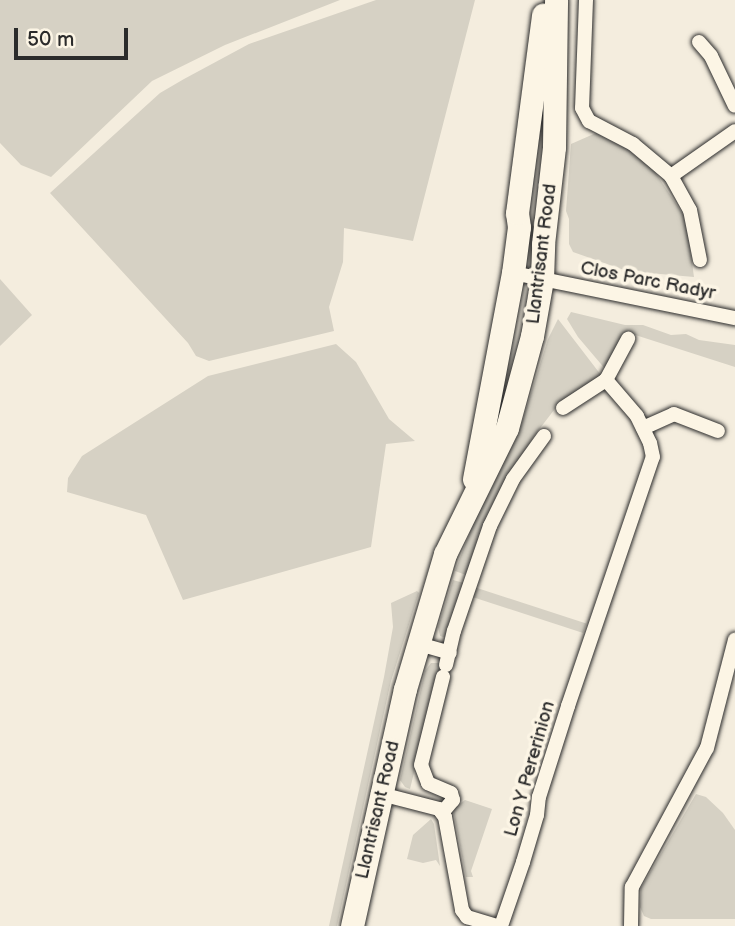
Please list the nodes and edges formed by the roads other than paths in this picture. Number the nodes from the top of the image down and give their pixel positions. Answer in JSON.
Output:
{"nodes":[{"id":1,"x":544,"y":0,"type":"edge"},
{"id":2,"x":556,"y":0,"type":"edge"},
{"id":3,"x":586,"y":0,"type":"edge"},
{"id":4,"x":699,"y":42,"type":"dead end"},
{"id":5,"x":735,"y":106,"type":"edge"},
{"id":6,"x":735,"y":131,"type":"edge"},
{"id":7,"x":671,"y":176,"type":"junction"},
{"id":8,"x":700,"y":261,"type":"dead end"},
{"id":9,"x":513,"y":273,"type":"junction"},
{"id":10,"x":542,"y":279,"type":"junction"},
{"id":11,"x":735,"y":318,"type":"edge"},
{"id":12,"x":628,"y":339,"type":"dead end"},
{"id":13,"x":606,"y":380,"type":"junction"},
{"id":14,"x":563,"y":408,"type":"dead end"},
{"id":15,"x":643,"y":428,"type":"junction"},
{"id":16,"x":718,"y":431,"type":"dead end"},
{"id":17,"x":544,"y":436,"type":"dead end"},
{"id":18,"x":471,"y":496,"type":"junction"},
{"id":19,"x":735,"y":640,"type":"edge"},
{"id":20,"x":419,"y":644,"type":"junction"},
{"id":21,"x":446,"y":665,"type":"junction"},
{"id":22,"x":732,"y":672,"type":"edge"},
{"id":23,"x":381,"y":794,"type":"junction"},
{"id":24,"x":442,"y":813,"type":"junction"},
{"id":25,"x":352,"y":926,"type":"edge"},
{"id":26,"x":499,"y":926,"type":"edge"},
{"id":27,"x":631,"y":926,"type":"edge"}],
"edges":[{"from":1,"to":9,"type":"main road","name":"Llantrisant Road"},
{"from":2,"to":10,"type":"main road","name":"Llantrisant Road"},
{"from":3,"to":7,"type":"street"},
{"from":4,"to":5,"type":"street"},
{"from":6,"to":7,"type":"street"},
{"from":7,"to":8,"type":"street"},
{"from":9,"to":10,"type":"street","name":"Clos Parc Radyr"},
{"from":9,"to":18,"type":"main road","name":"Llantrisant Road"},
{"from":10,"to":11,"type":"street","name":"Clos Parc Radyr"},
{"from":10,"to":18,"type":"main road","name":"Llantrisant Road"},
{"from":12,"to":13,"type":"street"},
{"from":13,"to":14,"type":"street"},
{"from":13,"to":15,"type":"street","name":"Lon Y Pererinion"},
{"from":15,"to":16,"type":"street"},
{"from":15,"to":26,"type":"street","name":"Lon Y Pererinion"},
{"from":17,"to":21,"type":"street"},
{"from":18,"to":20,"type":"main road","name":"Llantrisant Road"},
{"from":19,"to":22,"type":"street"},
{"from":20,"to":21,"type":"street"},
{"from":20,"to":23,"type":"main road","name":"Llantrisant Road"},
{"from":21,"to":24,"type":"street"},
{"from":22,"to":27,"type":"street"},
{"from":23,"to":24,"type":"street"},
{"from":23,"to":25,"type":"main road","name":"Llantrisant Road"},
{"from":24,"to":26,"type":"street"}]}
